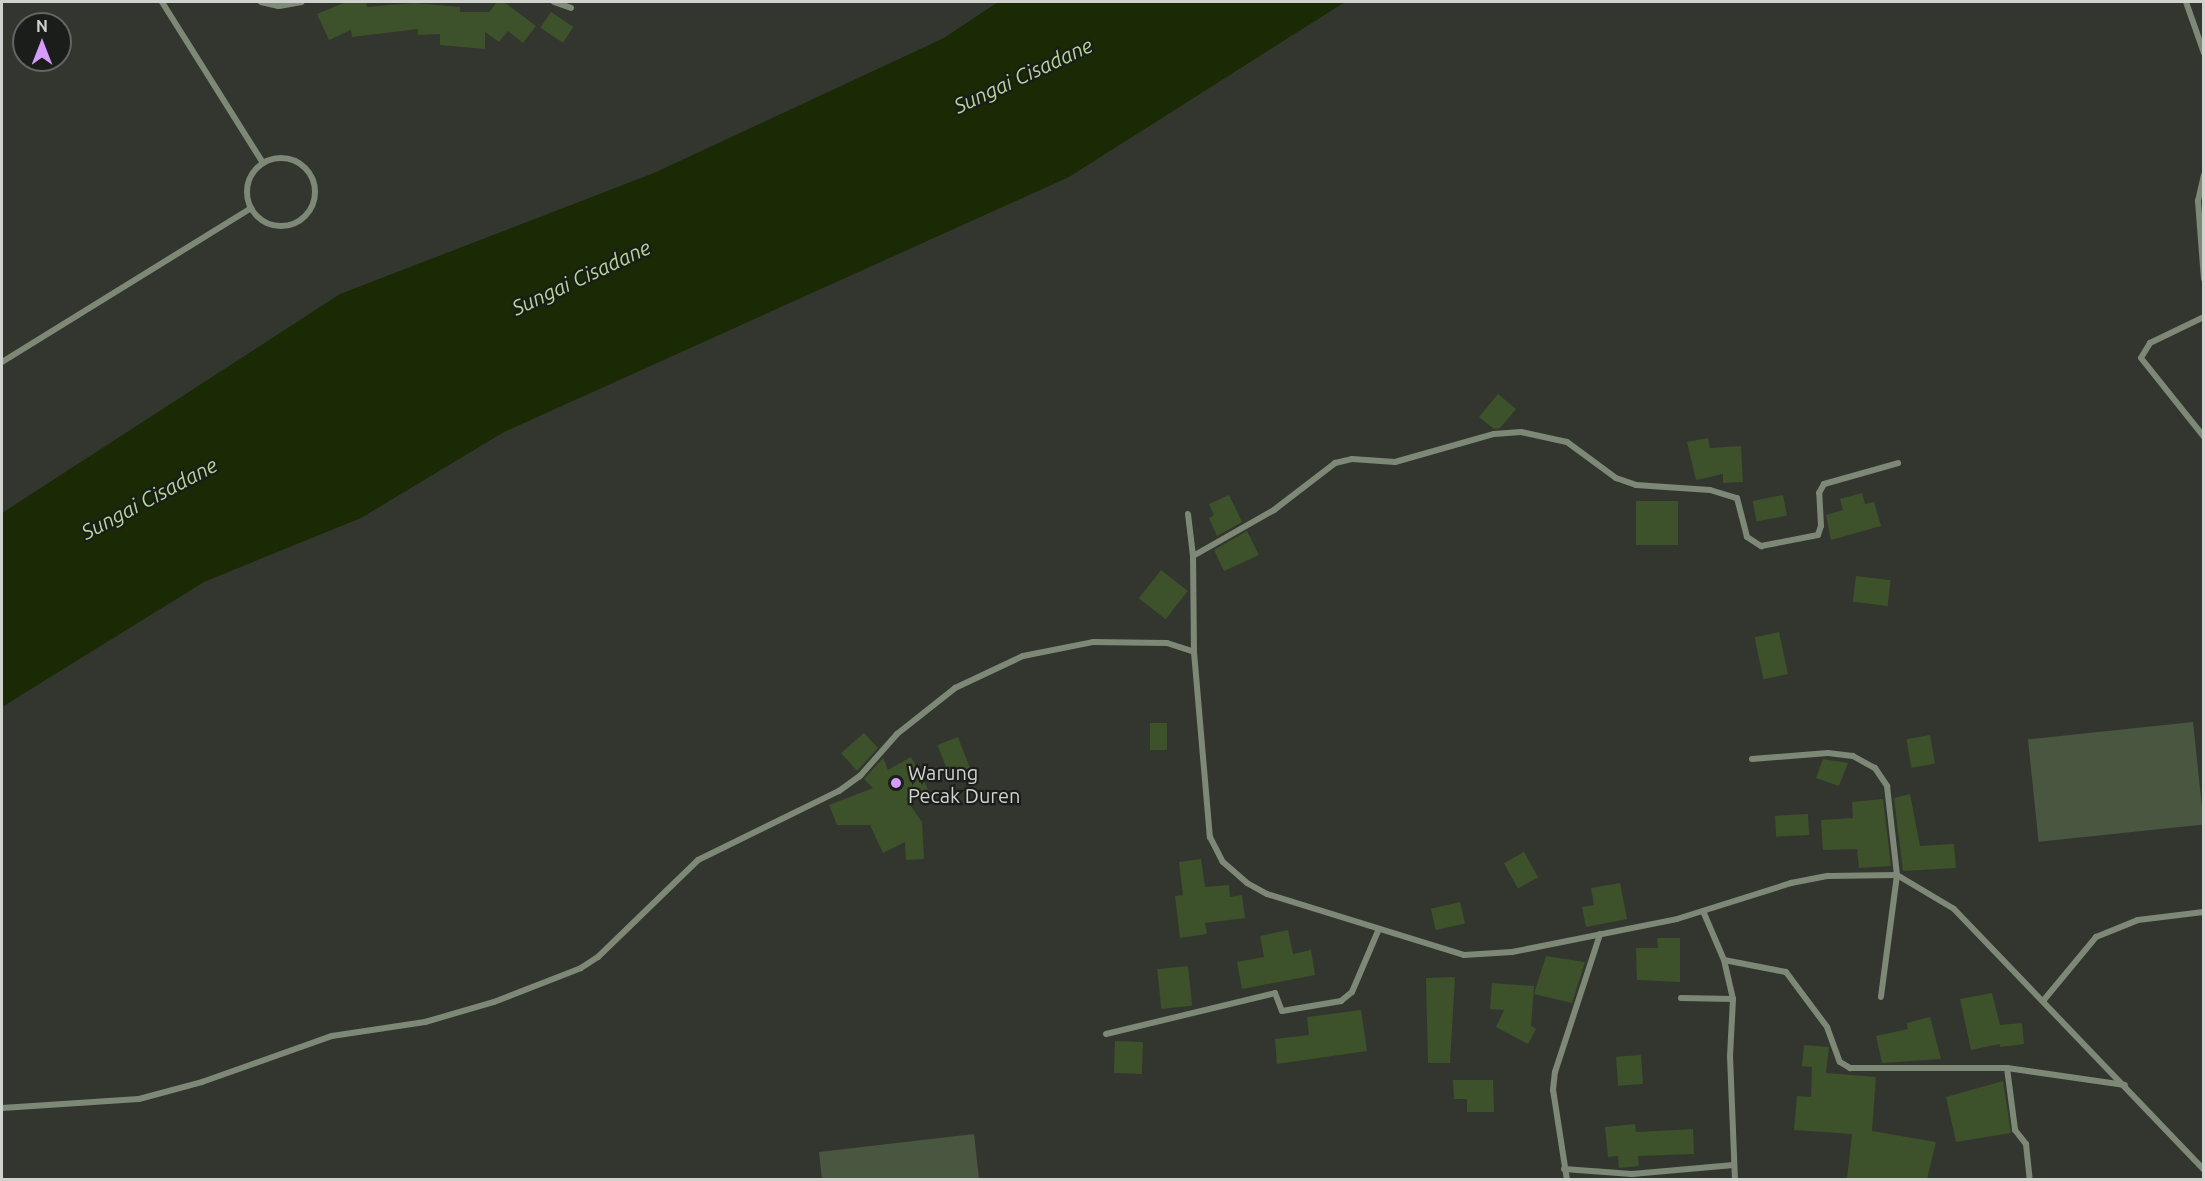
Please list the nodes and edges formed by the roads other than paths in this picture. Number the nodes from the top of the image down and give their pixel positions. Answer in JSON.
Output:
{"nodes":[{"id":1,"x":162,"y":2,"type":"edge"},
{"id":2,"x":261,"y":2,"type":"edge"},
{"id":3,"x":302,"y":2,"type":"edge"},
{"id":4,"x":554,"y":2,"type":"edge"},
{"id":5,"x":2186,"y":2,"type":"edge"},
{"id":6,"x":571,"y":8,"type":"dead end"},
{"id":7,"x":2204,"y":52,"type":"edge"},
{"id":8,"x":263,"y":163,"type":"junction"},
{"id":9,"x":2204,"y":175,"type":"edge"},
{"id":10,"x":251,"y":208,"type":"junction"},
{"id":11,"x":2204,"y":279,"type":"edge"},
{"id":12,"x":2204,"y":317,"type":"edge"},
{"id":13,"x":2,"y":362,"type":"edge"},
{"id":14,"x":2204,"y":437,"type":"edge"},
{"id":15,"x":1898,"y":464,"type":"dead end"},
{"id":16,"x":1188,"y":514,"type":"dead end"},
{"id":17,"x":1193,"y":556,"type":"junction"},
{"id":18,"x":1194,"y":652,"type":"junction"},
{"id":19,"x":1752,"y":759,"type":"dead end"},
{"id":20,"x":1897,"y":875,"type":"junction"},
{"id":21,"x":1703,"y":911,"type":"junction"},
{"id":22,"x":2204,"y":912,"type":"edge"},
{"id":23,"x":1378,"y":931,"type":"junction"},
{"id":24,"x":1600,"y":934,"type":"junction"},
{"id":25,"x":1724,"y":960,"type":"junction"},
{"id":26,"x":1881,"y":997,"type":"dead end"},
{"id":27,"x":1681,"y":998,"type":"dead end"},
{"id":28,"x":1733,"y":999,"type":"junction"},
{"id":29,"x":2043,"y":1001,"type":"junction"},
{"id":30,"x":1106,"y":1034,"type":"dead end"},
{"id":31,"x":2007,"y":1068,"type":"junction"},
{"id":32,"x":2126,"y":1085,"type":"junction"},
{"id":33,"x":2,"y":1108,"type":"edge"},
{"id":34,"x":1734,"y":1165,"type":"junction"},
{"id":35,"x":1564,"y":1169,"type":"junction"},
{"id":36,"x":2204,"y":1170,"type":"edge"},
{"id":37,"x":1567,"y":1179,"type":"edge"},
{"id":38,"x":1735,"y":1179,"type":"edge"},
{"id":39,"x":2030,"y":1179,"type":"edge"}],
"edges":[{"from":1,"to":8,"type":"street"},
{"from":2,"to":3,"type":"street"},
{"from":4,"to":6,"type":"street"},
{"from":5,"to":7,"type":"street"},
{"from":8,"to":10,"type":"street"},
{"from":8,"to":10,"type":"street"},
{"from":9,"to":11,"type":"street"},
{"from":10,"to":13,"type":"street"},
{"from":12,"to":14,"type":"street"},
{"from":15,"to":17,"type":"street"},
{"from":16,"to":17,"type":"street"},
{"from":17,"to":18,"type":"street"},
{"from":18,"to":23,"type":"street"},
{"from":18,"to":33,"type":"street"},
{"from":19,"to":20,"type":"street"},
{"from":20,"to":21,"type":"street"},
{"from":20,"to":26,"type":"street"},
{"from":20,"to":29,"type":"street"},
{"from":21,"to":24,"type":"street"},
{"from":21,"to":25,"type":"street"},
{"from":22,"to":29,"type":"street"},
{"from":23,"to":24,"type":"street"},
{"from":23,"to":30,"type":"street"},
{"from":24,"to":35,"type":"street"},
{"from":25,"to":28,"type":"street"},
{"from":25,"to":31,"type":"street"},
{"from":27,"to":28,"type":"street"},
{"from":28,"to":34,"type":"street"},
{"from":29,"to":32,"type":"street"},
{"from":31,"to":32,"type":"street"},
{"from":31,"to":39,"type":"street"},
{"from":32,"to":36,"type":"street"},
{"from":34,"to":35,"type":"street"},
{"from":34,"to":38,"type":"street"},
{"from":35,"to":37,"type":"street"}]}
